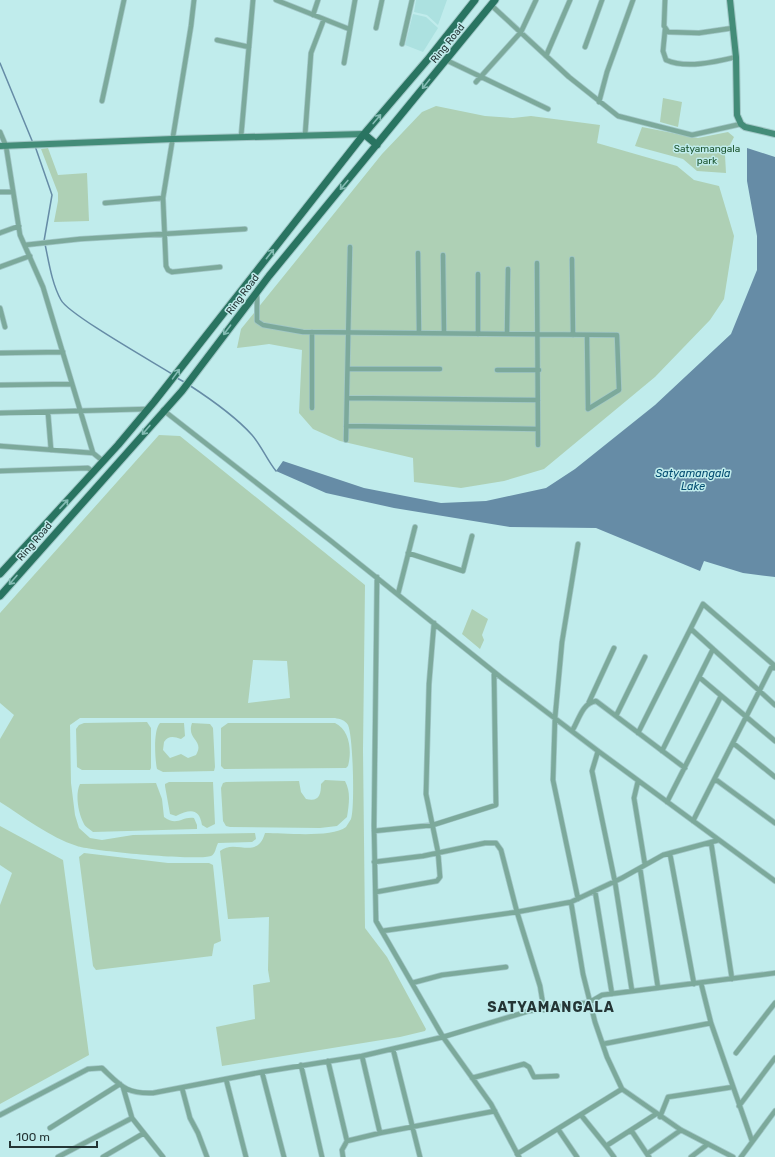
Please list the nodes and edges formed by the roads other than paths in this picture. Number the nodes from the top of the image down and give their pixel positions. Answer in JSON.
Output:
{"nodes":[{"id":1,"x":124,"y":0,"type":"edge"},
{"id":2,"x":194,"y":0,"type":"edge"},
{"id":3,"x":253,"y":0,"type":"edge"},
{"id":4,"x":276,"y":0,"type":"edge"},
{"id":5,"x":318,"y":0,"type":"edge"},
{"id":6,"x":354,"y":0,"type":"edge"},
{"id":7,"x":382,"y":0,"type":"edge"},
{"id":8,"x":412,"y":0,"type":"edge"},
{"id":9,"x":475,"y":0,"type":"edge"},
{"id":10,"x":536,"y":0,"type":"edge"},
{"id":11,"x":570,"y":0,"type":"edge"},
{"id":12,"x":602,"y":0,"type":"edge"},
{"id":13,"x":632,"y":0,"type":"edge"},
{"id":14,"x":665,"y":0,"type":"edge"},
{"id":15,"x":730,"y":0,"type":"edge"},
{"id":16,"x":491,"y":2,"type":"edge"},
{"id":17,"x":313,"y":15,"type":"junction"},
{"id":18,"x":324,"y":19,"type":"junction"},
{"id":19,"x":376,"y":28,"type":"dead end"},
{"id":20,"x":733,"y":28,"type":"junction"},
{"id":21,"x":349,"y":29,"type":"junction"},
{"id":22,"x":665,"y":30,"type":"junction"},
{"id":23,"x":521,"y":32,"type":"junction"},
{"id":24,"x":217,"y":40,"type":"dead end"},
{"id":25,"x":402,"y":44,"type":"dead end"},
{"id":26,"x":249,"y":47,"type":"junction"},
{"id":27,"x":585,"y":47,"type":"dead end"},
{"id":28,"x":546,"y":56,"type":"junction"},
{"id":29,"x":736,"y":57,"type":"junction"},
{"id":30,"x":446,"y":60,"type":"junction"},
{"id":31,"x":344,"y":63,"type":"dead end"},
{"id":32,"x":481,"y":76,"type":"junction"},
{"id":33,"x":476,"y":82,"type":"dead end"},
{"id":34,"x":102,"y":101,"type":"dead end"},
{"id":35,"x":599,"y":102,"type":"junction"},
{"id":36,"x":548,"y":109,"type":"dead end"},
{"id":37,"x":741,"y":124,"type":"junction"},
{"id":38,"x":0,"y":132,"type":"edge"},
{"id":39,"x":364,"y":134,"type":"junction"},
{"id":40,"x":775,"y":134,"type":"edge"},
{"id":41,"x":305,"y":136,"type":"junction"},
{"id":42,"x":241,"y":137,"type":"junction"},
{"id":43,"x":174,"y":138,"type":"junction"},
{"id":44,"x":377,"y":145,"type":"junction"},
{"id":45,"x":3,"y":146,"type":"edge"},
{"id":46,"x":0,"y":192,"type":"edge"},
{"id":47,"x":13,"y":192,"type":"junction"},
{"id":48,"x":163,"y":198,"type":"junction"},
{"id":49,"x":105,"y":203,"type":"dead end"},
{"id":50,"x":19,"y":226,"type":"junction"},
{"id":51,"x":245,"y":229,"type":"dead end"},
{"id":52,"x":0,"y":233,"type":"edge"},
{"id":53,"x":164,"y":234,"type":"junction"},
{"id":54,"x":25,"y":245,"type":"junction"},
{"id":55,"x":350,"y":247,"type":"dead end"},
{"id":56,"x":418,"y":253,"type":"dead end"},
{"id":57,"x":443,"y":255,"type":"dead end"},
{"id":58,"x":30,"y":256,"type":"junction"},
{"id":59,"x":572,"y":259,"type":"dead end"},
{"id":60,"x":537,"y":263,"type":"dead end"},
{"id":61,"x":0,"y":267,"type":"edge"},
{"id":62,"x":220,"y":267,"type":"dead end"},
{"id":63,"x":508,"y":269,"type":"dead end"},
{"id":64,"x":478,"y":274,"type":"dead end"},
{"id":65,"x":257,"y":291,"type":"junction"},
{"id":66,"x":0,"y":308,"type":"edge"},
{"id":67,"x":5,"y":327,"type":"dead end"},
{"id":68,"x":312,"y":332,"type":"junction"},
{"id":69,"x":349,"y":332,"type":"junction"},
{"id":70,"x":419,"y":333,"type":"junction"},
{"id":71,"x":444,"y":333,"type":"junction"},
{"id":72,"x":478,"y":334,"type":"junction"},
{"id":73,"x":508,"y":334,"type":"junction"},
{"id":74,"x":538,"y":334,"type":"junction"},
{"id":75,"x":573,"y":335,"type":"junction"},
{"id":76,"x":587,"y":335,"type":"junction"},
{"id":77,"x":63,"y":352,"type":"junction"},
{"id":78,"x":0,"y":353,"type":"edge"},
{"id":79,"x":348,"y":369,"type":"junction"},
{"id":80,"x":440,"y":370,"type":"dead end"},
{"id":81,"x":497,"y":370,"type":"dead end"},
{"id":82,"x":538,"y":370,"type":"junction"},
{"id":83,"x":72,"y":384,"type":"junction"},
{"id":84,"x":0,"y":385,"type":"edge"},
{"id":85,"x":348,"y":398,"type":"junction"},
{"id":86,"x":538,"y":400,"type":"junction"},
{"id":87,"x":154,"y":402,"type":"junction"},
{"id":88,"x":312,"y":408,"type":"dead end"},
{"id":89,"x":148,"y":409,"type":"junction"},
{"id":90,"x":163,"y":410,"type":"junction"},
{"id":91,"x":80,"y":411,"type":"junction"},
{"id":92,"x":0,"y":413,"type":"edge"},
{"id":93,"x":48,"y":413,"type":"junction"},
{"id":94,"x":346,"y":426,"type":"junction"},
{"id":95,"x":538,"y":429,"type":"junction"},
{"id":96,"x":346,"y":440,"type":"dead end"},
{"id":97,"x":538,"y":445,"type":"dead end"},
{"id":98,"x":0,"y":446,"type":"edge"},
{"id":99,"x":51,"y":450,"type":"junction"},
{"id":100,"x":93,"y":453,"type":"junction"},
{"id":101,"x":103,"y":461,"type":"junction"},
{"id":102,"x":0,"y":471,"type":"edge"},
{"id":103,"x":93,"y":472,"type":"junction"},
{"id":104,"x":415,"y":527,"type":"dead end"},
{"id":105,"x":472,"y":536,"type":"dead end"},
{"id":106,"x":578,"y":544,"type":"dead end"},
{"id":107,"x":408,"y":553,"type":"junction"},
{"id":108,"x":0,"y":574,"type":"edge"},
{"id":109,"x":377,"y":578,"type":"junction"},
{"id":110,"x":398,"y":594,"type":"junction"},
{"id":111,"x":0,"y":596,"type":"edge"},
{"id":112,"x":434,"y":623,"type":"junction"},
{"id":113,"x":691,"y":629,"type":"junction"},
{"id":114,"x":614,"y":648,"type":"dead end"},
{"id":115,"x":713,"y":649,"type":"junction"},
{"id":116,"x":645,"y":657,"type":"dead end"},
{"id":117,"x":775,"y":666,"type":"edge"},
{"id":118,"x":494,"y":672,"type":"junction"},
{"id":119,"x":699,"y":677,"type":"junction"},
{"id":120,"x":759,"y":692,"type":"junction"},
{"id":121,"x":721,"y":696,"type":"junction"},
{"id":122,"x":590,"y":702,"type":"junction"},
{"id":123,"x":775,"y":705,"type":"edge"},
{"id":124,"x":616,"y":716,"type":"junction"},
{"id":125,"x":746,"y":717,"type":"junction"},
{"id":126,"x":555,"y":718,"type":"junction"},
{"id":127,"x":572,"y":731,"type":"junction"},
{"id":128,"x":638,"y":733,"type":"junction"},
{"id":129,"x":775,"y":741,"type":"edge"},
{"id":130,"x":733,"y":743,"type":"junction"},
{"id":131,"x":662,"y":751,"type":"junction"},
{"id":132,"x":598,"y":752,"type":"junction"},
{"id":133,"x":684,"y":768,"type":"junction"},
{"id":134,"x":775,"y":777,"type":"edge"},
{"id":135,"x":715,"y":779,"type":"junction"},
{"id":136,"x":638,"y":781,"type":"junction"},
{"id":137,"x":667,"y":802,"type":"junction"},
{"id":138,"x":693,"y":821,"type":"junction"},
{"id":139,"x":775,"y":823,"type":"edge"},
{"id":140,"x":432,"y":825,"type":"junction"},
{"id":141,"x":374,"y":831,"type":"junction"},
{"id":142,"x":718,"y":840,"type":"junction"},
{"id":143,"x":711,"y":842,"type":"junction"},
{"id":144,"x":438,"y":852,"type":"junction"},
{"id":145,"x":670,"y":854,"type":"junction"},
{"id":146,"x":374,"y":862,"type":"junction"},
{"id":147,"x":642,"y":867,"type":"junction"},
{"id":148,"x":775,"y":881,"type":"edge"},
{"id":149,"x":615,"y":882,"type":"junction"},
{"id":150,"x":595,"y":891,"type":"junction"},
{"id":151,"x":376,"y":892,"type":"junction"},
{"id":152,"x":578,"y":899,"type":"junction"},
{"id":153,"x":571,"y":902,"type":"junction"},
{"id":154,"x":517,"y":912,"type":"junction"},
{"id":155,"x":382,"y":931,"type":"junction"},
{"id":156,"x":506,"y":967,"type":"dead end"},
{"id":157,"x":775,"y":973,"type":"edge"},
{"id":158,"x":732,"y":979,"type":"junction"},
{"id":159,"x":412,"y":983,"type":"junction"},
{"id":160,"x":701,"y":983,"type":"junction"},
{"id":161,"x":694,"y":984,"type":"junction"},
{"id":162,"x":658,"y":988,"type":"junction"},
{"id":163,"x":632,"y":991,"type":"junction"},
{"id":164,"x":612,"y":994,"type":"junction"},
{"id":165,"x":590,"y":1002,"type":"junction"},
{"id":166,"x":775,"y":1004,"type":"edge"},
{"id":167,"x":544,"y":1010,"type":"junction"},
{"id":168,"x":711,"y":1023,"type":"junction"},
{"id":169,"x":442,"y":1037,"type":"junction"},
{"id":170,"x":603,"y":1044,"type":"junction"},
{"id":171,"x":393,"y":1049,"type":"junction"},
{"id":172,"x":736,"y":1054,"type":"dead end"},
{"id":173,"x":362,"y":1056,"type":"junction"},
{"id":174,"x":775,"y":1058,"type":"edge"},
{"id":175,"x":328,"y":1061,"type":"junction"},
{"id":176,"x":301,"y":1066,"type":"junction"},
{"id":177,"x":262,"y":1072,"type":"junction"},
{"id":178,"x":557,"y":1076,"type":"dead end"},
{"id":179,"x":472,"y":1078,"type":"junction"},
{"id":180,"x":226,"y":1079,"type":"junction"},
{"id":181,"x":121,"y":1086,"type":"junction"},
{"id":182,"x":182,"y":1088,"type":"junction"},
{"id":183,"x":733,"y":1088,"type":"junction"},
{"id":184,"x":622,"y":1089,"type":"junction"},
{"id":185,"x":740,"y":1106,"type":"junction"},
{"id":186,"x":495,"y":1111,"type":"junction"},
{"id":187,"x":775,"y":1112,"type":"edge"},
{"id":188,"x":0,"y":1115,"type":"edge"},
{"id":189,"x":581,"y":1115,"type":"junction"},
{"id":190,"x":658,"y":1115,"type":"junction"},
{"id":191,"x":132,"y":1118,"type":"junction"},
{"id":192,"x":412,"y":1127,"type":"junction"},
{"id":193,"x":50,"y":1128,"type":"dead end"},
{"id":194,"x":558,"y":1129,"type":"junction"},
{"id":195,"x":631,"y":1130,"type":"junction"},
{"id":196,"x":681,"y":1130,"type":"junction"},
{"id":197,"x":144,"y":1133,"type":"junction"},
{"id":198,"x":380,"y":1133,"type":"junction"},
{"id":199,"x":347,"y":1141,"type":"junction"},
{"id":200,"x":752,"y":1141,"type":"junction"},
{"id":201,"x":708,"y":1144,"type":"junction"},
{"id":202,"x":606,"y":1146,"type":"junction"},
{"id":203,"x":518,"y":1155,"type":"edge"},
{"id":204,"x":648,"y":1156,"type":"edge"},
{"id":205,"x":58,"y":1157,"type":"edge"},
{"id":206,"x":103,"y":1157,"type":"edge"},
{"id":207,"x":163,"y":1157,"type":"edge"},
{"id":208,"x":207,"y":1157,"type":"edge"},
{"id":209,"x":246,"y":1157,"type":"edge"},
{"id":210,"x":284,"y":1157,"type":"edge"},
{"id":211,"x":322,"y":1157,"type":"edge"},
{"id":212,"x":343,"y":1157,"type":"edge"},
{"id":213,"x":420,"y":1157,"type":"edge"},
{"id":214,"x":577,"y":1157,"type":"edge"},
{"id":215,"x":614,"y":1157,"type":"edge"},
{"id":216,"x":691,"y":1157,"type":"edge"},
{"id":217,"x":733,"y":1157,"type":"edge"},
{"id":218,"x":741,"y":1157,"type":"edge"}],
"edges":[{"from":1,"to":34,"type":"street"},
{"from":2,"to":43,"type":"street"},
{"from":3,"to":26,"type":"street"},
{"from":4,"to":17,"type":"street"},
{"from":5,"to":17,"type":"street"},
{"from":6,"to":21,"type":"street"},
{"from":7,"to":19,"type":"street"},
{"from":8,"to":25,"type":"street"},
{"from":39,"to":9,"type":"main road","name":"Ring Road","one_way":true},
{"from":10,"to":23,"type":"street"},
{"from":11,"to":28,"type":"street"},
{"from":12,"to":27,"type":"street"},
{"from":13,"to":35,"type":"street"},
{"from":14,"to":22,"type":"street"},
{"from":15,"to":20,"type":"street"},
{"from":16,"to":23,"type":"street"},
{"from":16,"to":30,"type":"main road","name":"Ring Road"},
{"from":17,"to":18,"type":"street"},
{"from":18,"to":21,"type":"street"},
{"from":18,"to":41,"type":"street"},
{"from":20,"to":22,"type":"street"},
{"from":20,"to":29,"type":"street"},
{"from":21,"to":31,"type":"street"},
{"from":22,"to":29,"type":"street"},
{"from":23,"to":28,"type":"street"},
{"from":23,"to":32,"type":"street"},
{"from":24,"to":26,"type":"street"},
{"from":26,"to":42,"type":"street"},
{"from":28,"to":35,"type":"street"},
{"from":29,"to":37,"type":"street"},
{"from":30,"to":32,"type":"street"},
{"from":30,"to":44,"type":"main road","name":"Ring Road","one_way":true},
{"from":32,"to":33,"type":"street"},
{"from":32,"to":36,"type":"street"},
{"from":35,"to":37,"type":"street"},
{"from":37,"to":40,"type":"street"},
{"from":38,"to":45,"type":"street"},
{"from":39,"to":41,"type":"street"},
{"from":39,"to":44,"type":"main road"},
{"from":87,"to":39,"type":"main road","name":"Ring Road","one_way":true},
{"from":41,"to":42,"type":"street"},
{"from":42,"to":43,"type":"street"},
{"from":43,"to":45,"type":"street"},
{"from":43,"to":48,"type":"street"},
{"from":44,"to":65,"type":"main road","name":"Ring Road","one_way":true},
{"from":45,"to":47,"type":"street"},
{"from":46,"to":47,"type":"street"},
{"from":47,"to":50,"type":"street"},
{"from":48,"to":49,"type":"street"},
{"from":48,"to":53,"type":"street"},
{"from":50,"to":52,"type":"street"},
{"from":50,"to":54,"type":"street"},
{"from":51,"to":53,"type":"street"},
{"from":53,"to":54,"type":"street"},
{"from":53,"to":62,"type":"street"},
{"from":54,"to":58,"type":"street"},
{"from":55,"to":69,"type":"street"},
{"from":56,"to":70,"type":"street"},
{"from":57,"to":71,"type":"street"},
{"from":58,"to":61,"type":"street"},
{"from":58,"to":77,"type":"street"},
{"from":59,"to":75,"type":"street"},
{"from":60,"to":74,"type":"street"},
{"from":63,"to":73,"type":"street"},
{"from":64,"to":72,"type":"street"},
{"from":65,"to":68,"type":"street"},
{"from":65,"to":90,"type":"main road","name":"Ring Road","one_way":true},
{"from":66,"to":67,"type":"street"},
{"from":68,"to":69,"type":"street"},
{"from":68,"to":88,"type":"street"},
{"from":69,"to":70,"type":"street"},
{"from":69,"to":79,"type":"street"},
{"from":70,"to":71,"type":"street"},
{"from":71,"to":72,"type":"street"},
{"from":72,"to":73,"type":"street"},
{"from":73,"to":74,"type":"street"},
{"from":74,"to":75,"type":"street"},
{"from":74,"to":82,"type":"street"},
{"from":75,"to":76,"type":"street"},
{"from":76,"to":76,"type":"street"},
{"from":77,"to":78,"type":"street"},
{"from":77,"to":83,"type":"street"},
{"from":79,"to":80,"type":"street"},
{"from":79,"to":85,"type":"street"},
{"from":81,"to":82,"type":"street"},
{"from":82,"to":86,"type":"street"},
{"from":83,"to":84,"type":"street"},
{"from":83,"to":91,"type":"street"},
{"from":85,"to":86,"type":"street"},
{"from":85,"to":94,"type":"street"},
{"from":86,"to":95,"type":"street"},
{"from":87,"to":89,"type":"main road","name":"Ring Road"},
{"from":87,"to":90,"type":"main road"},
{"from":89,"to":91,"type":"street"},
{"from":89,"to":101,"type":"main road","name":"Ring Road"},
{"from":90,"to":109,"type":"street"},
{"from":90,"to":111,"type":"main road","name":"Ring Road","one_way":true},
{"from":91,"to":93,"type":"street"},
{"from":91,"to":100,"type":"street"},
{"from":92,"to":93,"type":"street"},
{"from":93,"to":99,"type":"street"},
{"from":94,"to":95,"type":"street"},
{"from":94,"to":96,"type":"street"},
{"from":95,"to":97,"type":"street"},
{"from":98,"to":99,"type":"street"},
{"from":99,"to":100,"type":"street"},
{"from":100,"to":101,"type":"street"},
{"from":101,"to":103,"type":"main road","name":"Ring Road"},
{"from":102,"to":103,"type":"street"},
{"from":108,"to":103,"type":"main road","name":"Ring Road","one_way":true},
{"from":104,"to":107,"type":"street"},
{"from":105,"to":107,"type":"street"},
{"from":106,"to":126,"type":"street"},
{"from":107,"to":110,"type":"street"},
{"from":109,"to":110,"type":"street"},
{"from":109,"to":141,"type":"street"},
{"from":110,"to":112,"type":"street"},
{"from":112,"to":118,"type":"street"},
{"from":112,"to":140,"type":"street"},
{"from":113,"to":115,"type":"street"},
{"from":113,"to":117,"type":"street"},
{"from":113,"to":128,"type":"street"},
{"from":114,"to":122,"type":"street"},
{"from":115,"to":119,"type":"street"},
{"from":115,"to":120,"type":"street"},
{"from":116,"to":124,"type":"street"},
{"from":117,"to":120,"type":"street"},
{"from":118,"to":126,"type":"street"},
{"from":118,"to":140,"type":"street"},
{"from":119,"to":121,"type":"street"},
{"from":119,"to":131,"type":"street"},
{"from":120,"to":123,"type":"street"},
{"from":120,"to":125,"type":"street"},
{"from":121,"to":125,"type":"street"},
{"from":121,"to":133,"type":"street"},
{"from":122,"to":124,"type":"street"},
{"from":122,"to":127,"type":"street"},
{"from":124,"to":128,"type":"street"},
{"from":125,"to":129,"type":"street"},
{"from":125,"to":130,"type":"street"},
{"from":126,"to":127,"type":"street"},
{"from":126,"to":152,"type":"street"},
{"from":127,"to":132,"type":"street"},
{"from":128,"to":131,"type":"street"},
{"from":130,"to":134,"type":"street"},
{"from":130,"to":135,"type":"street"},
{"from":131,"to":133,"type":"street"},
{"from":132,"to":136,"type":"street"},
{"from":132,"to":149,"type":"street"},
{"from":133,"to":137,"type":"street"},
{"from":135,"to":138,"type":"street"},
{"from":135,"to":139,"type":"street"},
{"from":136,"to":137,"type":"street"},
{"from":136,"to":147,"type":"street"},
{"from":137,"to":138,"type":"street"},
{"from":138,"to":142,"type":"street"},
{"from":140,"to":141,"type":"street"},
{"from":140,"to":144,"type":"street"},
{"from":141,"to":146,"type":"street"},
{"from":142,"to":143,"type":"street"},
{"from":142,"to":148,"type":"street"},
{"from":143,"to":145,"type":"street"},
{"from":143,"to":158,"type":"street"},
{"from":144,"to":146,"type":"street"},
{"from":144,"to":151,"type":"street"},
{"from":144,"to":154,"type":"street"},
{"from":145,"to":147,"type":"street"},
{"from":145,"to":161,"type":"street"},
{"from":146,"to":151,"type":"street"},
{"from":147,"to":149,"type":"street"},
{"from":147,"to":162,"type":"street"},
{"from":149,"to":150,"type":"street"},
{"from":149,"to":163,"type":"street"},
{"from":150,"to":152,"type":"street"},
{"from":150,"to":164,"type":"street"},
{"from":151,"to":155,"type":"street"},
{"from":152,"to":153,"type":"street"},
{"from":153,"to":154,"type":"street"},
{"from":153,"to":165,"type":"street"},
{"from":154,"to":155,"type":"street"},
{"from":154,"to":167,"type":"street"},
{"from":155,"to":159,"type":"street"},
{"from":156,"to":159,"type":"street"},
{"from":157,"to":158,"type":"street"},
{"from":158,"to":160,"type":"street"},
{"from":159,"to":169,"type":"street"},
{"from":160,"to":161,"type":"street"},
{"from":160,"to":168,"type":"street"},
{"from":161,"to":162,"type":"street"},
{"from":162,"to":163,"type":"street"},
{"from":163,"to":164,"type":"street"},
{"from":164,"to":165,"type":"street"},
{"from":165,"to":167,"type":"street"},
{"from":165,"to":170,"type":"street"},
{"from":166,"to":172,"type":"street"},
{"from":167,"to":169,"type":"street"},
{"from":168,"to":170,"type":"street"},
{"from":168,"to":183,"type":"street"},
{"from":169,"to":171,"type":"street"},
{"from":169,"to":179,"type":"street"},
{"from":170,"to":184,"type":"street"},
{"from":171,"to":173,"type":"street"},
{"from":171,"to":192,"type":"street"},
{"from":173,"to":175,"type":"street"},
{"from":173,"to":198,"type":"street"},
{"from":174,"to":185,"type":"street"},
{"from":175,"to":176,"type":"street"},
{"from":175,"to":199,"type":"street"},
{"from":176,"to":177,"type":"street"},
{"from":176,"to":211,"type":"street"},
{"from":177,"to":180,"type":"street"},
{"from":177,"to":210,"type":"street"},
{"from":178,"to":179,"type":"street"},
{"from":179,"to":186,"type":"street"},
{"from":180,"to":182,"type":"street"},
{"from":180,"to":209,"type":"street"},
{"from":181,"to":182,"type":"street"},
{"from":181,"to":188,"type":"street"},
{"from":181,"to":191,"type":"street"},
{"from":181,"to":193,"type":"street"},
{"from":182,"to":208,"type":"street"},
{"from":183,"to":185,"type":"street"},
{"from":183,"to":190,"type":"street"},
{"from":184,"to":189,"type":"street"},
{"from":184,"to":190,"type":"street"},
{"from":185,"to":200,"type":"street"},
{"from":186,"to":192,"type":"street"},
{"from":186,"to":203,"type":"street"},
{"from":187,"to":200,"type":"street"},
{"from":189,"to":194,"type":"street"},
{"from":189,"to":202,"type":"street"},
{"from":190,"to":195,"type":"street"},
{"from":190,"to":196,"type":"street"},
{"from":191,"to":197,"type":"street"},
{"from":191,"to":205,"type":"street"},
{"from":192,"to":198,"type":"street"},
{"from":192,"to":213,"type":"street"},
{"from":194,"to":203,"type":"street"},
{"from":194,"to":214,"type":"street"},
{"from":195,"to":202,"type":"street"},
{"from":195,"to":204,"type":"street"},
{"from":196,"to":201,"type":"street"},
{"from":196,"to":204,"type":"street"},
{"from":197,"to":206,"type":"street"},
{"from":197,"to":207,"type":"street"},
{"from":198,"to":199,"type":"street"},
{"from":199,"to":212,"type":"street"},
{"from":200,"to":218,"type":"street"},
{"from":201,"to":216,"type":"street"},
{"from":201,"to":217,"type":"street"},
{"from":202,"to":215,"type":"street"}]}
